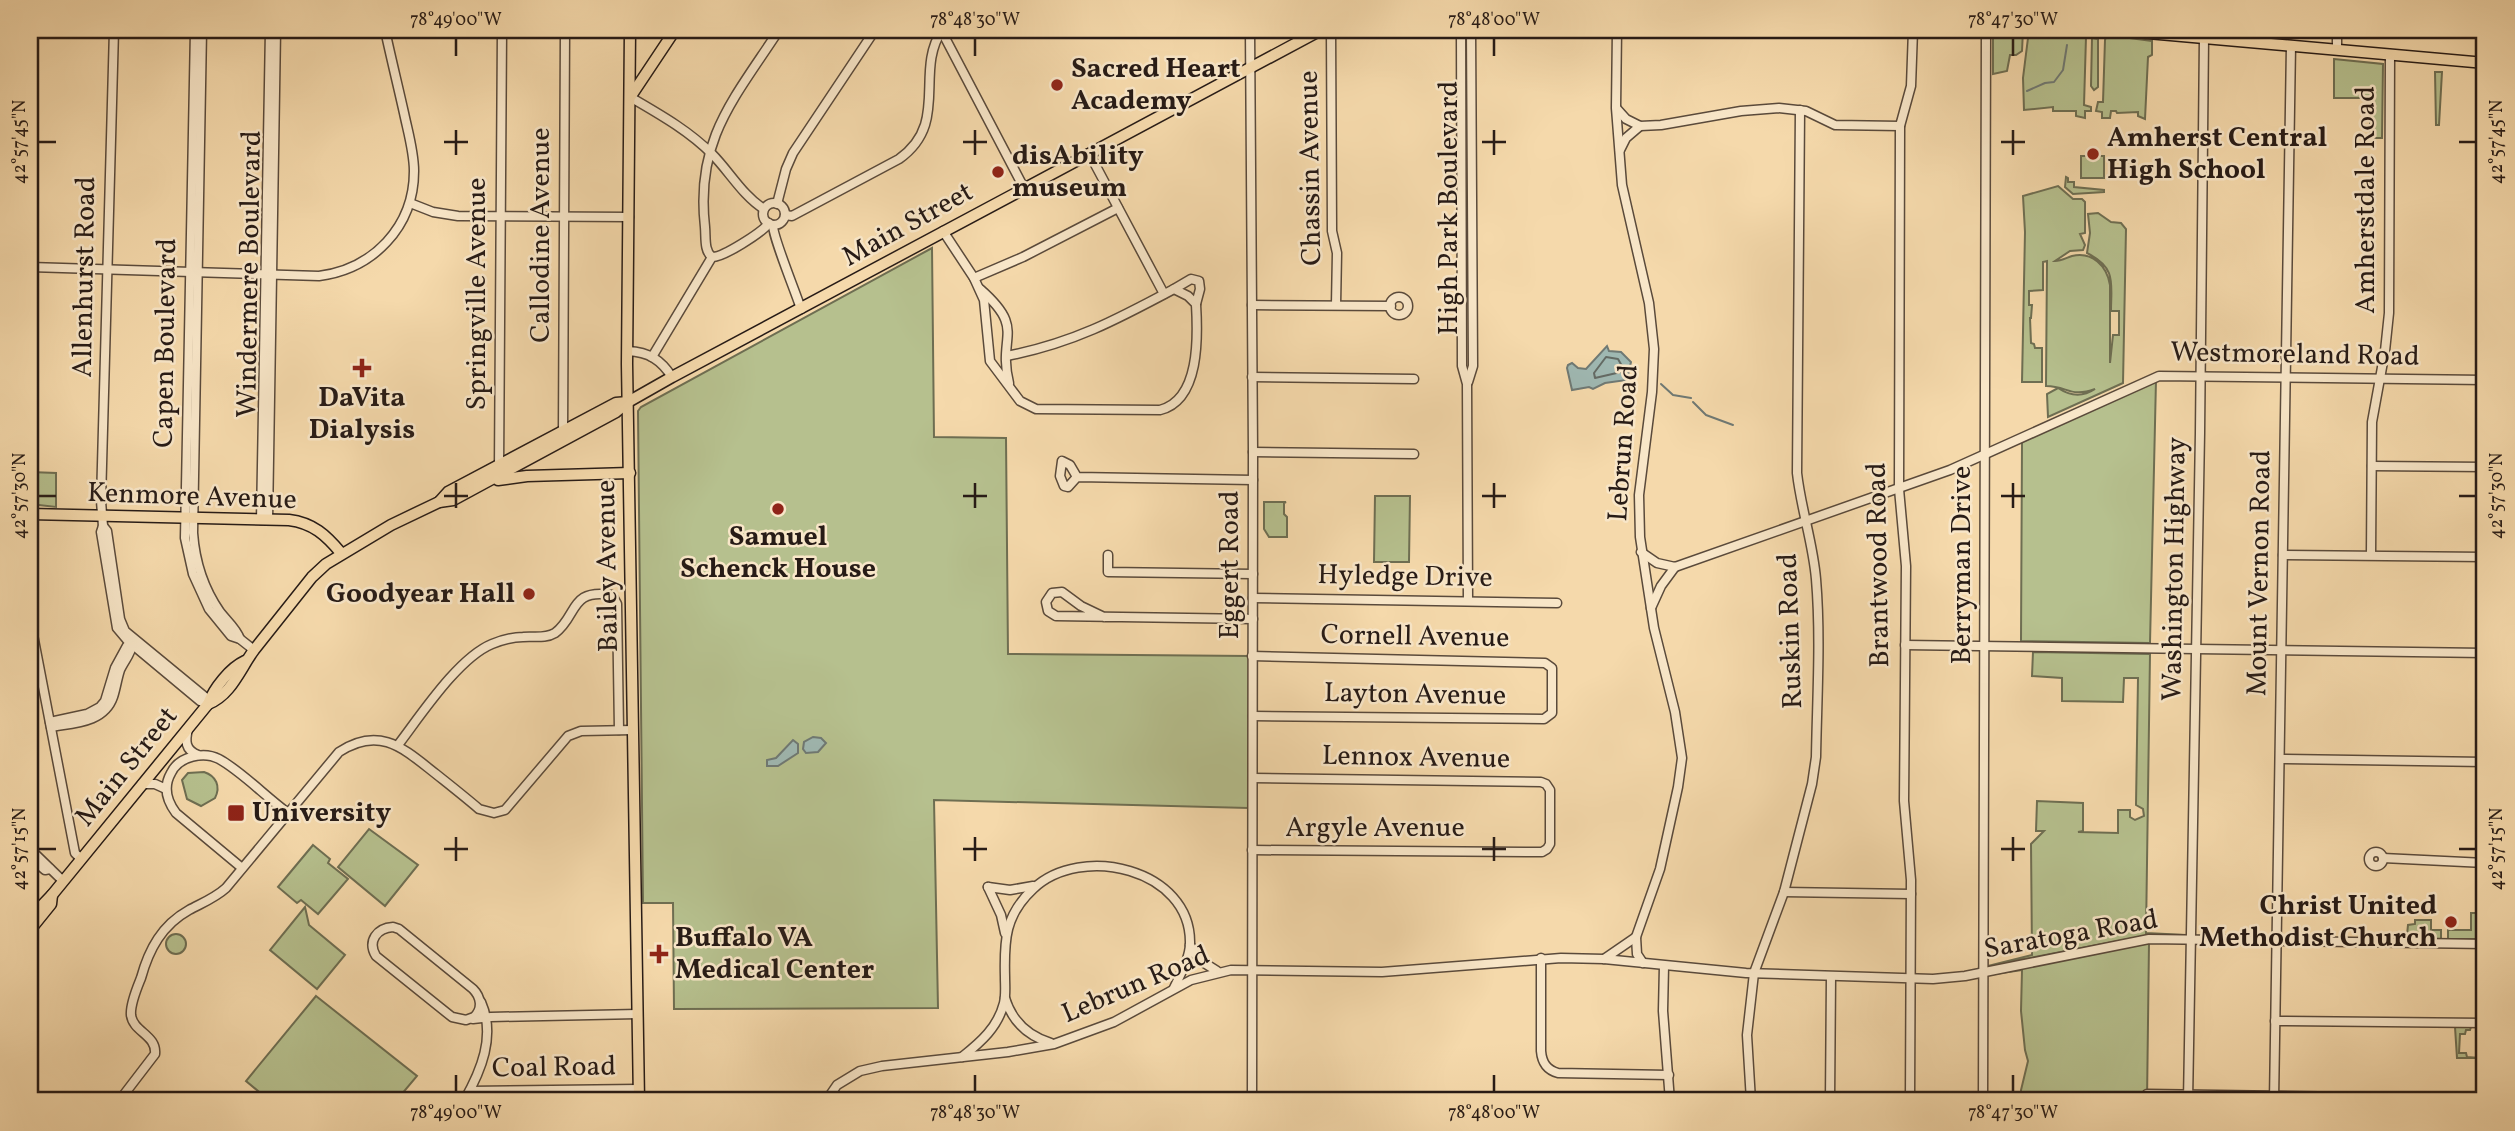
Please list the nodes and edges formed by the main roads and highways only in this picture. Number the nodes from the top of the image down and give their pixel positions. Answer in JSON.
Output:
{"nodes":[{"id":1,"x":630,"y":30,"type":"edge"},
{"id":2,"x":675,"y":30,"type":"edge"},
{"id":3,"x":1321,"y":30,"type":"edge"},
{"id":4,"x":2114,"y":30,"type":"edge"},
{"id":5,"x":2485,"y":63,"type":"edge"},
{"id":6,"x":630,"y":65,"type":"junction"},
{"id":7,"x":651,"y":66,"type":"junction"},
{"id":8,"x":630,"y":97,"type":"junction"},
{"id":9,"x":628,"y":402,"type":"junction"},
{"id":10,"x":499,"y":470,"type":"junction"},
{"id":11,"x":630,"y":473,"type":"junction"},
{"id":12,"x":485,"y":483,"type":"junction"},
{"id":13,"x":439,"y":502,"type":"junction"},
{"id":14,"x":30,"y":514,"type":"edge"},
{"id":15,"x":341,"y":553,"type":"junction"},
{"id":16,"x":52,"y":895,"type":"junction"},
{"id":17,"x":30,"y":918,"type":"edge"},
{"id":18,"x":30,"y":930,"type":"edge"},
{"id":19,"x":639,"y":1101,"type":"edge"}],
"edges":[{"from":1,"to":6,"type":"main road","name":"Bailey Avenue"},
{"from":2,"to":7,"type":"main road"},
{"from":3,"to":9,"type":"main road","name":"Main Street"},
{"from":4,"to":5,"type":"main road"},
{"from":6,"to":7,"type":"main road"},
{"from":6,"to":8,"type":"main road","name":"Bailey Avenue"},
{"from":7,"to":8,"type":"main road"},
{"from":8,"to":9,"type":"main road","name":"Bailey Avenue"},
{"from":9,"to":10,"type":"main road","name":"Main Street"},
{"from":9,"to":11,"type":"main road","name":"Bailey Avenue"},
{"from":10,"to":12,"type":"main road","name":"Main Street"},
{"from":10,"to":13,"type":"main road","name":"Main Street"},
{"from":11,"to":12,"type":"main road"},
{"from":11,"to":19,"type":"main road","name":"Bailey Avenue"},
{"from":12,"to":13,"type":"main road","name":"Main Street"},
{"from":13,"to":15,"type":"main road","name":"Main Street"},
{"from":14,"to":15,"type":"main road","name":"Kenmore Avenue"},
{"from":15,"to":16,"type":"main road","name":"Main Street"},
{"from":16,"to":17,"type":"main road"},
{"from":16,"to":18,"type":"main road"}]}
